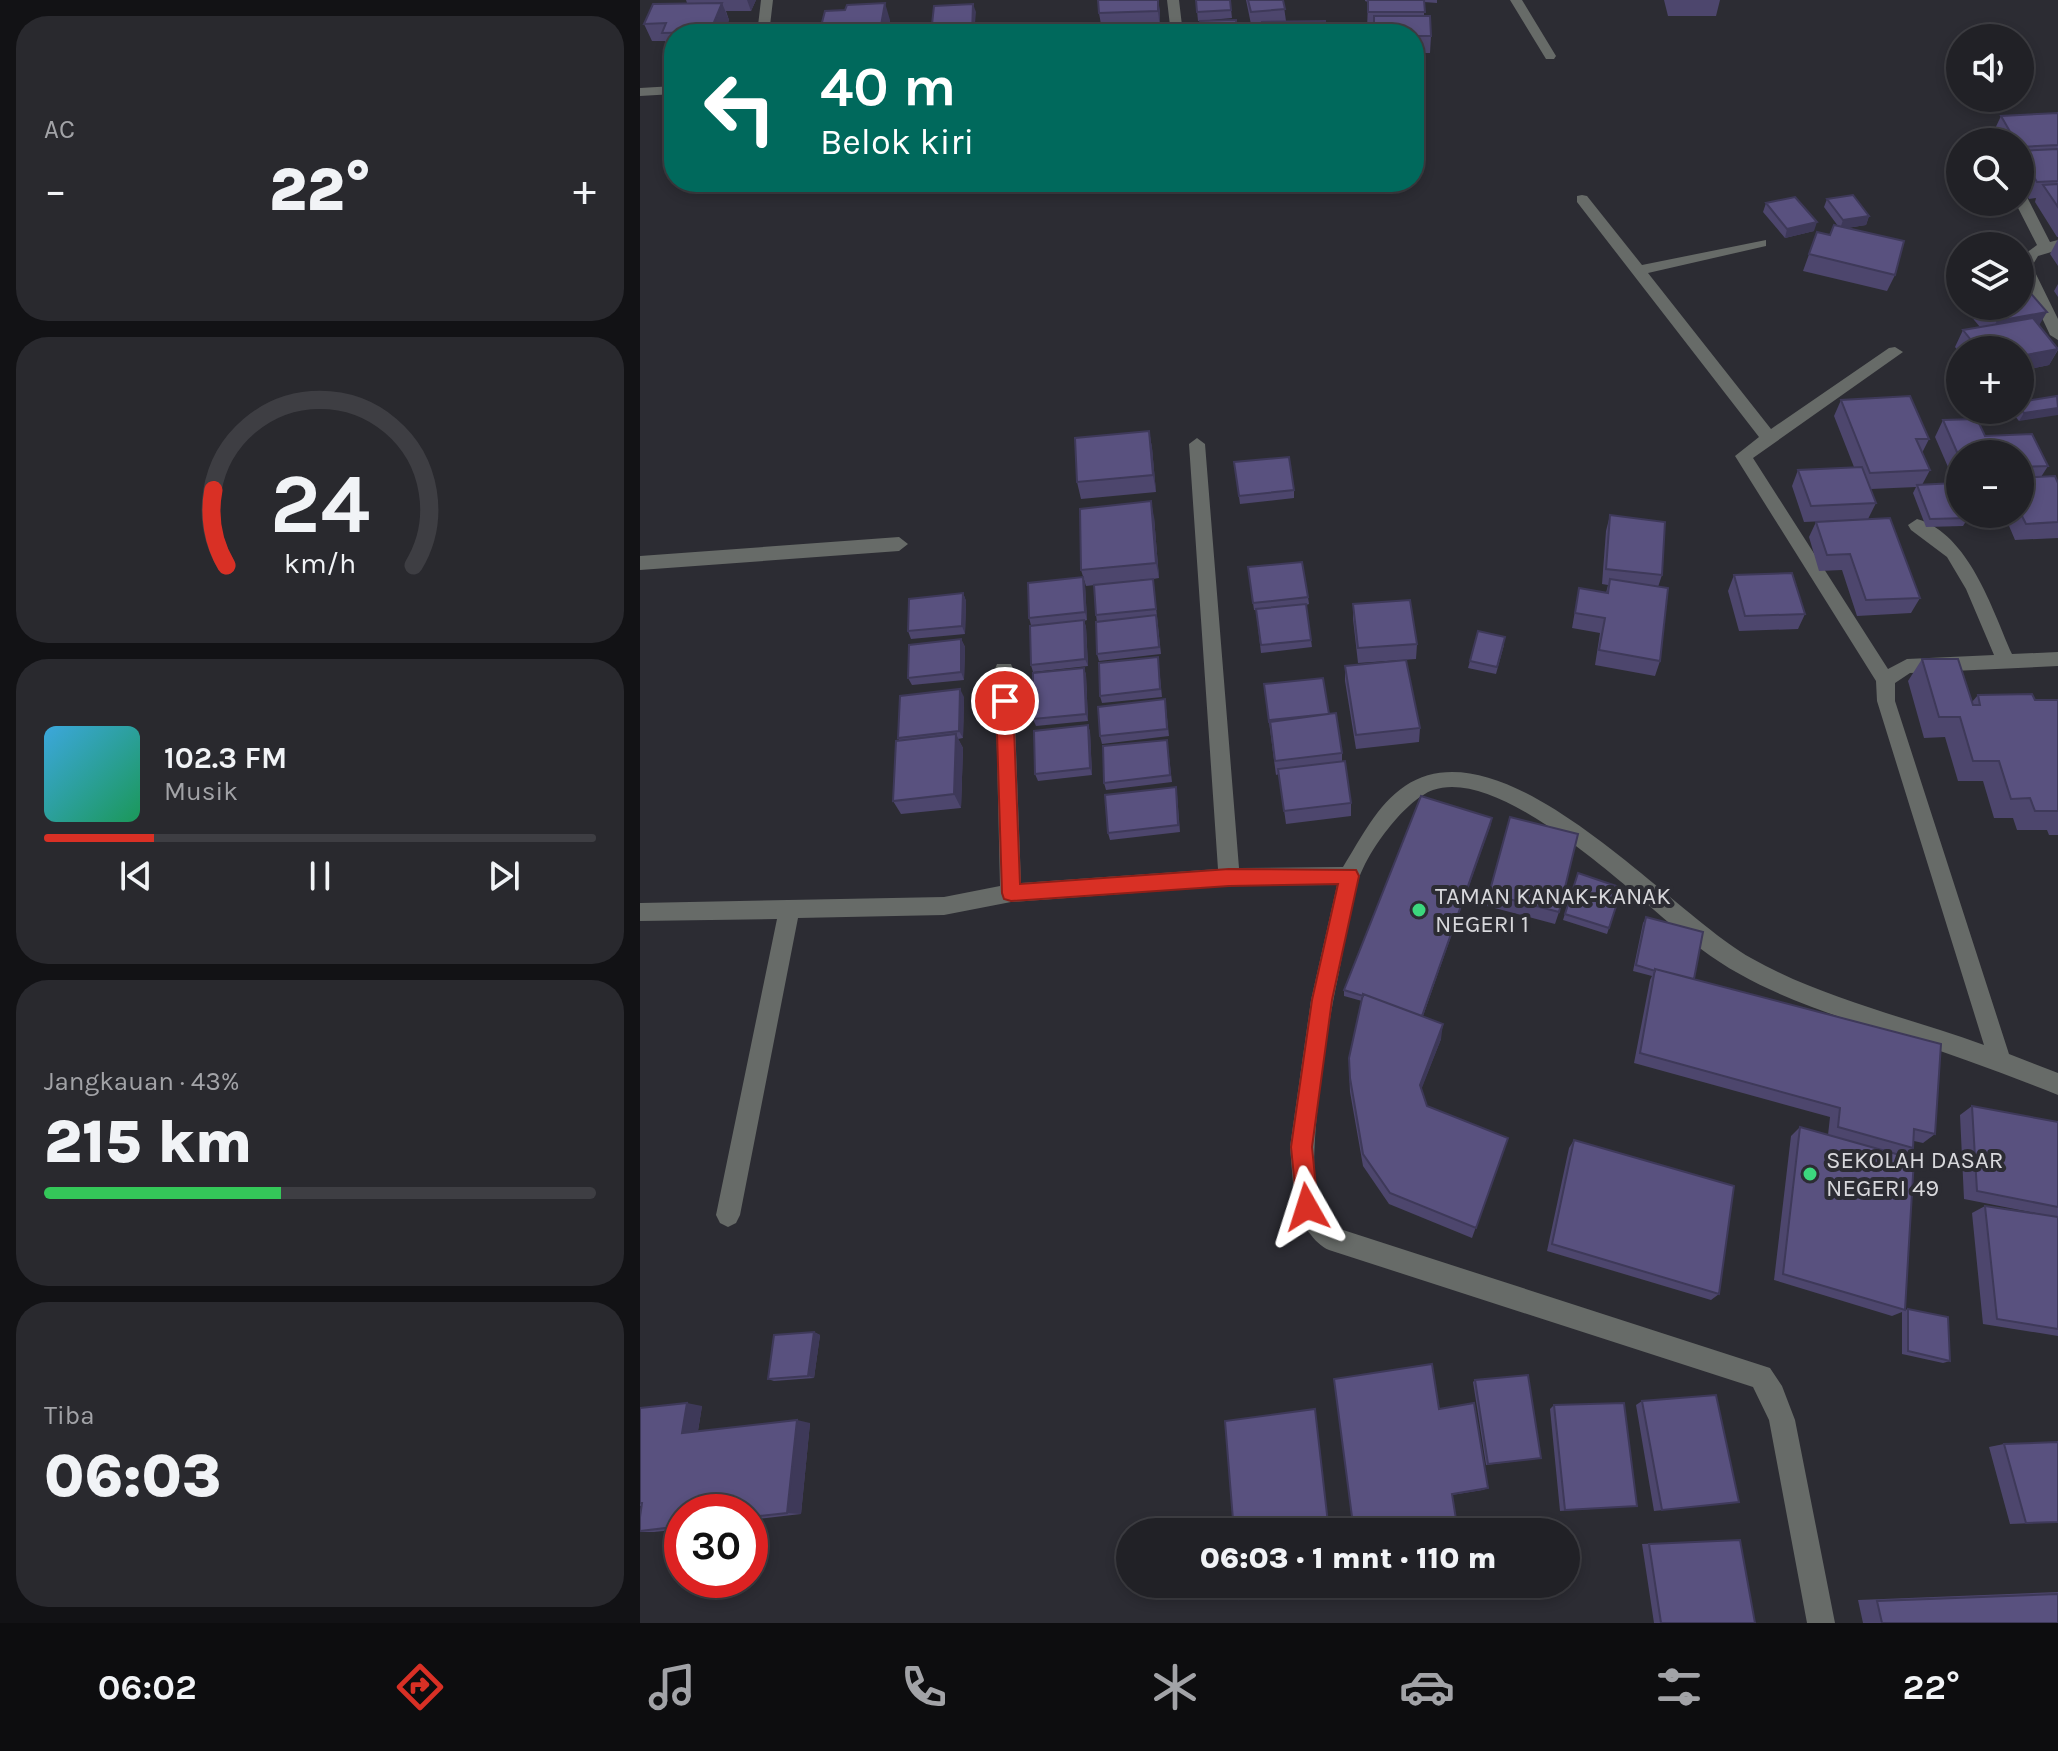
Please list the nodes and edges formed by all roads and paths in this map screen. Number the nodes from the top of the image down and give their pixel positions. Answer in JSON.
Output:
{"nodes":[{"id":1,"x":767,"y":0,"type":"edge"},
{"id":2,"x":1173,"y":0,"type":"edge"},
{"id":3,"x":1516,"y":0,"type":"edge"},
{"id":4,"x":764,"y":24,"type":"edge"},
{"id":5,"x":1176,"y":24,"type":"edge"},
{"id":6,"x":1550,"y":56,"type":"dead end"},
{"id":7,"x":664,"y":91,"type":"edge"},
{"id":8,"x":640,"y":92,"type":"edge"},
{"id":9,"x":1582,"y":199,"type":"dead end"},
{"id":10,"x":2032,"y":216,"type":"edge"},
{"id":11,"x":1761,"y":243,"type":"dead end"},
{"id":12,"x":2051,"y":246,"type":"edge"},
{"id":13,"x":1638,"y":271,"type":"junction"},
{"id":14,"x":2058,"y":335,"type":"edge"},
{"id":15,"x":1895,"y":352,"type":"dead end"},
{"id":16,"x":1770,"y":439,"type":"junction"},
{"id":17,"x":1197,"y":444,"type":"dead end"},
{"id":18,"x":1917,"y":525,"type":"dead end"},
{"id":19,"x":899,"y":544,"type":"dead end"},
{"id":20,"x":640,"y":563,"type":"edge"},
{"id":21,"x":2058,"y":659,"type":"edge"},
{"id":22,"x":2006,"y":660,"type":"junction"},
{"id":23,"x":1004,"y":669,"type":"dead end"},
{"id":24,"x":1885,"y":680,"type":"junction"},
{"id":25,"x":1349,"y":876,"type":"junction"},
{"id":26,"x":1229,"y":877,"type":"junction"},
{"id":27,"x":1011,"y":893,"type":"junction"},
{"id":28,"x":789,"y":909,"type":"junction"},
{"id":29,"x":640,"y":912,"type":"edge"},
{"id":30,"x":2000,"y":1060,"type":"junction"},
{"id":31,"x":2058,"y":1084,"type":"edge"},
{"id":32,"x":728,"y":1215,"type":"dead end"},
{"id":33,"x":1821,"y":1623,"type":"edge"}],
"edges":[{"from":1,"to":4,"type":"street"},
{"from":2,"to":5,"type":"street"},
{"from":3,"to":6,"type":"street"},
{"from":7,"to":8,"type":"street"},
{"from":9,"to":13,"type":"street"},
{"from":10,"to":12,"type":"street"},
{"from":11,"to":13,"type":"street"},
{"from":12,"to":14,"type":"street"},
{"from":13,"to":16,"type":"street"},
{"from":15,"to":16,"type":"street"},
{"from":16,"to":24,"type":"street"},
{"from":17,"to":26,"type":"street"},
{"from":18,"to":22,"type":"street"},
{"from":19,"to":20,"type":"street"},
{"from":21,"to":22,"type":"street"},
{"from":22,"to":24,"type":"street"},
{"from":23,"to":27,"type":"street"},
{"from":24,"to":30,"type":"street"},
{"from":25,"to":26,"type":"street"},
{"from":25,"to":30,"type":"street"},
{"from":25,"to":33,"type":"street"},
{"from":26,"to":27,"type":"street"},
{"from":27,"to":28,"type":"street"},
{"from":28,"to":29,"type":"street"},
{"from":28,"to":32,"type":"street"},
{"from":30,"to":31,"type":"street"}]}
